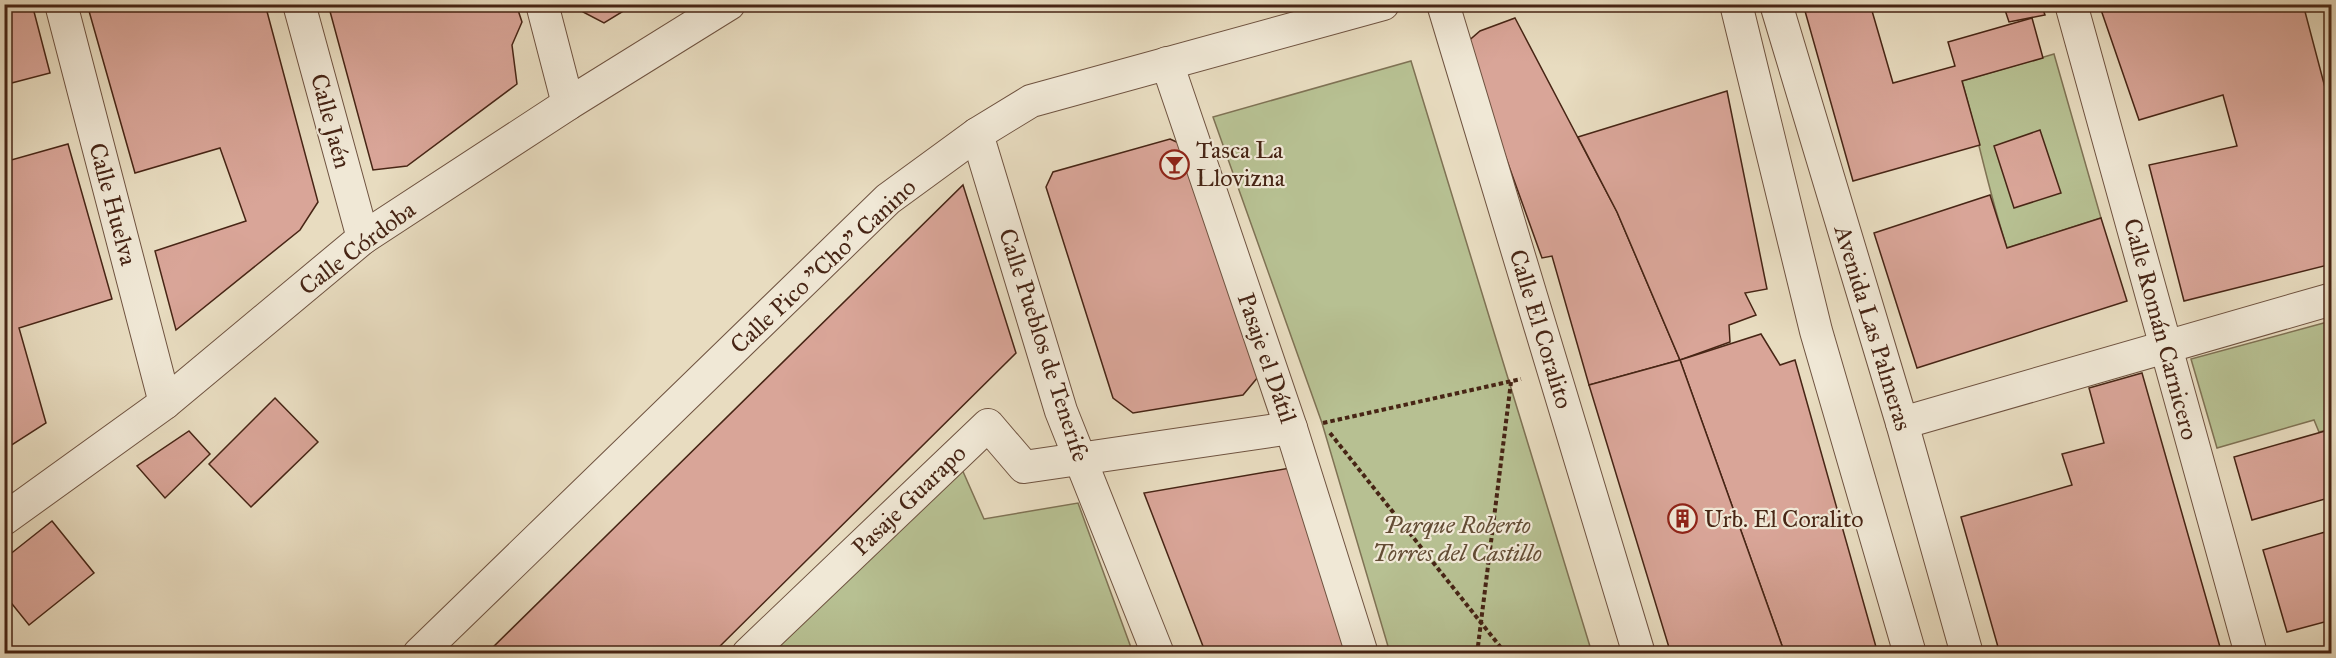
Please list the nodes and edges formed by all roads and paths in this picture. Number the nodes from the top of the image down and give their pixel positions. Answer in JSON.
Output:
{"nodes":[{"id":1,"x":61,"y":4,"type":"edge"},
{"id":2,"x":300,"y":4,"type":"edge"},
{"id":3,"x":542,"y":4,"type":"edge"},
{"id":4,"x":729,"y":4,"type":"edge"},
{"id":5,"x":1383,"y":4,"type":"edge"},
{"id":6,"x":1443,"y":4,"type":"edge"},
{"id":7,"x":1736,"y":4,"type":"edge"},
{"id":8,"x":1776,"y":4,"type":"edge"},
{"id":9,"x":2071,"y":4,"type":"edge"},
{"id":10,"x":1167,"y":63,"type":"junction"},
{"id":11,"x":568,"y":104,"type":"junction"},
{"id":12,"x":977,"y":134,"type":"junction"},
{"id":13,"x":363,"y":238,"type":"junction"},
{"id":14,"x":2331,"y":299,"type":"edge"},
{"id":15,"x":2166,"y":346,"type":"junction"},
{"id":16,"x":1553,"y":369,"type":"junction"},
{"id":17,"x":1511,"y":382,"type":"junction"},
{"id":18,"x":165,"y":403,"type":"junction"},
{"id":19,"x":1322,"y":423,"type":"junction"},
{"id":20,"x":1902,"y":423,"type":"junction"},
{"id":21,"x":1291,"y":428,"type":"junction"},
{"id":22,"x":1080,"y":460,"type":"junction"},
{"id":23,"x":4,"y":519,"type":"edge"},
{"id":24,"x":1481,"y":624,"type":"junction"},
{"id":25,"x":419,"y":654,"type":"edge"},
{"id":26,"x":748,"y":654,"type":"edge"},
{"id":27,"x":1158,"y":654,"type":"edge"},
{"id":28,"x":1362,"y":654,"type":"edge"},
{"id":29,"x":1477,"y":654,"type":"edge"},
{"id":30,"x":1506,"y":654,"type":"edge"},
{"id":31,"x":1639,"y":654,"type":"edge"},
{"id":32,"x":1910,"y":654,"type":"edge"},
{"id":33,"x":1967,"y":654,"type":"edge"},
{"id":34,"x":2251,"y":654,"type":"edge"}],
"edges":[{"from":1,"to":18,"type":"street","name":"Calle Huelva"},
{"from":2,"to":13,"type":"street","name":"Calle Jaén"},
{"from":3,"to":11,"type":"street"},
{"from":4,"to":11,"type":"street","name":"Calle Córdoba"},
{"from":5,"to":10,"type":"street","name":"Calle Pico \"Cho\" Canino"},
{"from":6,"to":16,"type":"street","name":"Calle El Coralito"},
{"from":7,"to":32,"type":"street","name":"Avenida Las Palmeras"},
{"from":8,"to":20,"type":"street","name":"Avenida Las Palmeras"},
{"from":9,"to":15,"type":"street","name":"Calle Román Carnicero"},
{"from":10,"to":12,"type":"street","name":"Calle Pico \"Cho\" Canino"},
{"from":10,"to":21,"type":"street","name":"Pasaje el Dátil"},
{"from":11,"to":13,"type":"street","name":"Calle Córdoba"},
{"from":12,"to":22,"type":"street","name":"Calle Pueblos de Tenerife"},
{"from":12,"to":25,"type":"street","name":"Calle Pico \"Cho\" Canino"},
{"from":13,"to":18,"type":"street","name":"Calle Córdoba"},
{"from":14,"to":15,"type":"street"},
{"from":15,"to":20,"type":"street"},
{"from":15,"to":34,"type":"street","name":"Calle Román Carnicero"},
{"from":16,"to":17,"type":"path"},
{"from":16,"to":31,"type":"street","name":"Calle El Coralito"},
{"from":17,"to":19,"type":"path"},
{"from":17,"to":24,"type":"path"},
{"from":18,"to":23,"type":"street","name":"Calle Córdoba"},
{"from":19,"to":21,"type":"path"},
{"from":19,"to":24,"type":"path"},
{"from":20,"to":33,"type":"street","name":"Avenida Las Palmeras"},
{"from":21,"to":22,"type":"street"},
{"from":21,"to":28,"type":"street","name":"Pasaje el Dátil"},
{"from":22,"to":26,"type":"street","name":"Pasaje Guarapo"},
{"from":22,"to":27,"type":"street","name":"Calle Pueblos de Tenerife"},
{"from":24,"to":29,"type":"path"},
{"from":24,"to":30,"type":"path"}]}
